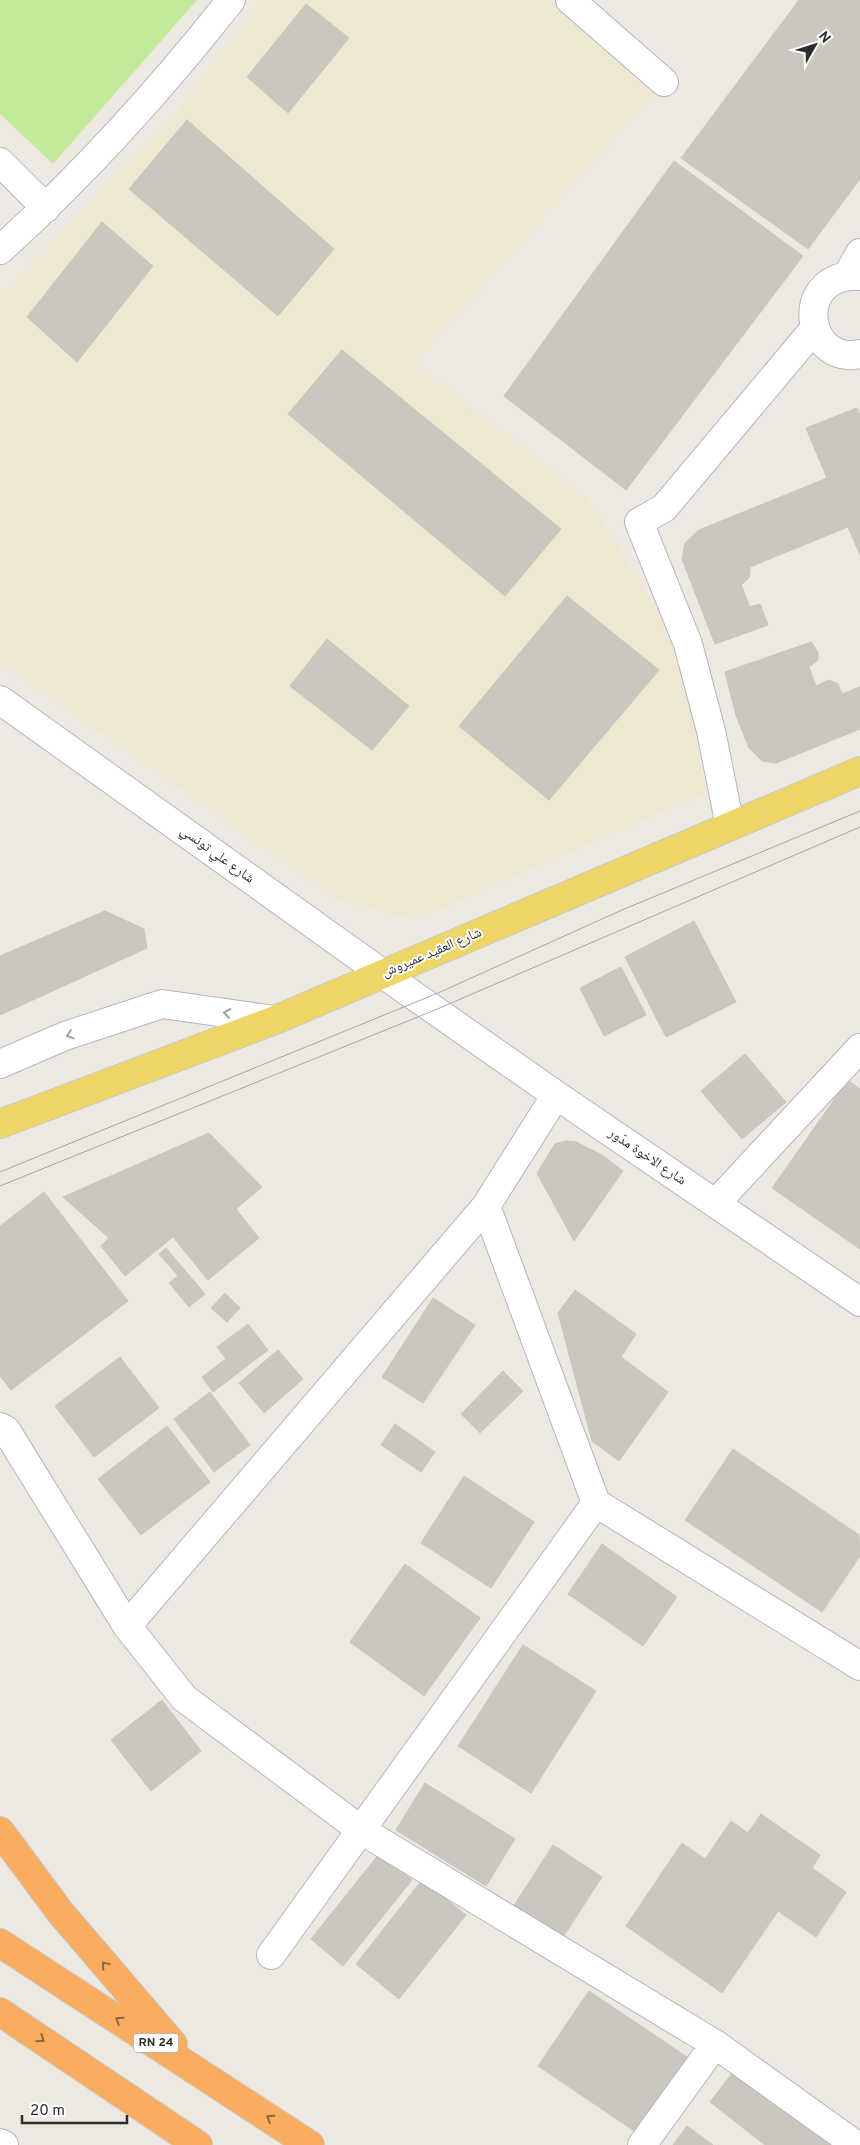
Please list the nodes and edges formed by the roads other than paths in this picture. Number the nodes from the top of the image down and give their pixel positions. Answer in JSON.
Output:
{"nodes":[{"id":1,"x":232,"y":0,"type":"edge"},
{"id":2,"x":570,"y":0,"type":"edge"},
{"id":3,"x":664,"y":82,"type":"dead end"},
{"id":4,"x":0,"y":162,"type":"edge"},
{"id":5,"x":46,"y":208,"type":"junction"},
{"id":6,"x":0,"y":250,"type":"edge"},
{"id":7,"x":860,"y":253,"type":"edge"},
{"id":8,"x":853,"y":276,"type":"edge"},
{"id":9,"x":815,"y":328,"type":"junction"},
{"id":10,"x":860,"y":354,"type":"edge"},
{"id":11,"x":0,"y":700,"type":"edge"},
{"id":12,"x":860,"y":771,"type":"edge"},
{"id":13,"x":730,"y":826,"type":"junction"},
{"id":14,"x":383,"y":974,"type":"junction"},
{"id":15,"x":435,"y":1010,"type":"joint"},
{"id":16,"x":275,"y":1020,"type":"junction"},
{"id":17,"x":860,"y":1048,"type":"edge"},
{"id":18,"x":0,"y":1064,"type":"edge"},
{"id":19,"x":556,"y":1095,"type":"junction"},
{"id":20,"x":0,"y":1124,"type":"edge"},
{"id":21,"x":716,"y":1203,"type":"junction"},
{"id":22,"x":486,"y":1206,"type":"junction"},
{"id":23,"x":860,"y":1302,"type":"edge"},
{"id":24,"x":0,"y":1427,"type":"edge"},
{"id":25,"x":596,"y":1503,"type":"junction"},
{"id":26,"x":127,"y":1626,"type":"junction"},
{"id":27,"x":860,"y":1666,"type":"edge"},
{"id":28,"x":361,"y":1830,"type":"junction"},
{"id":29,"x":0,"y":1831,"type":"edge"},
{"id":30,"x":0,"y":1943,"type":"edge"},
{"id":31,"x":272,"y":1956,"type":"dead end"},
{"id":32,"x":0,"y":2012,"type":"edge"},
{"id":33,"x":714,"y":2044,"type":"junction"},
{"id":34,"x":194,"y":2068,"type":"junction"},
{"id":35,"x":0,"y":2143,"type":"edge"},
{"id":36,"x":4,"y":2145,"type":"edge"},
{"id":37,"x":198,"y":2145,"type":"edge"},
{"id":38,"x":310,"y":2145,"type":"edge"},
{"id":39,"x":642,"y":2145,"type":"edge"},
{"id":40,"x":856,"y":2145,"type":"edge"}],
"edges":[{"from":1,"to":5,"type":"street"},
{"from":2,"to":3,"type":"street"},
{"from":4,"to":5,"type":"street"},
{"from":5,"to":6,"type":"street"},
{"from":7,"to":8,"type":"street"},
{"from":8,"to":9,"type":"street"},
{"from":9,"to":10,"type":"street"},
{"from":9,"to":13,"type":"street"},
{"from":11,"to":14,"type":"street","name":"شارع علي تونسي"},
{"from":12,"to":13,"type":"main road","name":"شارع العقيد عميروش"},
{"from":13,"to":14,"type":"main road","name":"شارع العقيد عميروش"},
{"from":14,"to":15,"type":"street","name":"شارع علي تونسي"},
{"from":14,"to":16,"type":"main road","name":"شارع العقيد عميروش"},
{"from":15,"to":19,"type":"street","name":"شارع الاخوة مدّور"},
{"from":16,"to":18,"type":"street","one_way":true},
{"from":16,"to":20,"type":"main road","name":"شارع العقيد عميروش"},
{"from":17,"to":21,"type":"street"},
{"from":19,"to":21,"type":"street","name":"شارع الاخوة مدّور"},
{"from":19,"to":22,"type":"street"},
{"from":21,"to":23,"type":"street","name":"شارع الاخوة مدّور"},
{"from":22,"to":25,"type":"street"},
{"from":22,"to":26,"type":"street"},
{"from":24,"to":26,"type":"street"},
{"from":25,"to":27,"type":"street"},
{"from":25,"to":28,"type":"street"},
{"from":26,"to":28,"type":"street"},
{"from":28,"to":31,"type":"street"},
{"from":28,"to":33,"type":"street"},
{"from":34,"to":29,"type":"highway","one_way":true},
{"from":34,"to":30,"type":"highway","number":"RN 24","one_way":true},
{"from":32,"to":37,"type":"highway","one_way":true},
{"from":33,"to":39,"type":"street"},
{"from":33,"to":40,"type":"street"},
{"from":38,"to":34,"type":"highway","number":"RN 24","one_way":true},
{"from":35,"to":36,"type":"street"}]}
